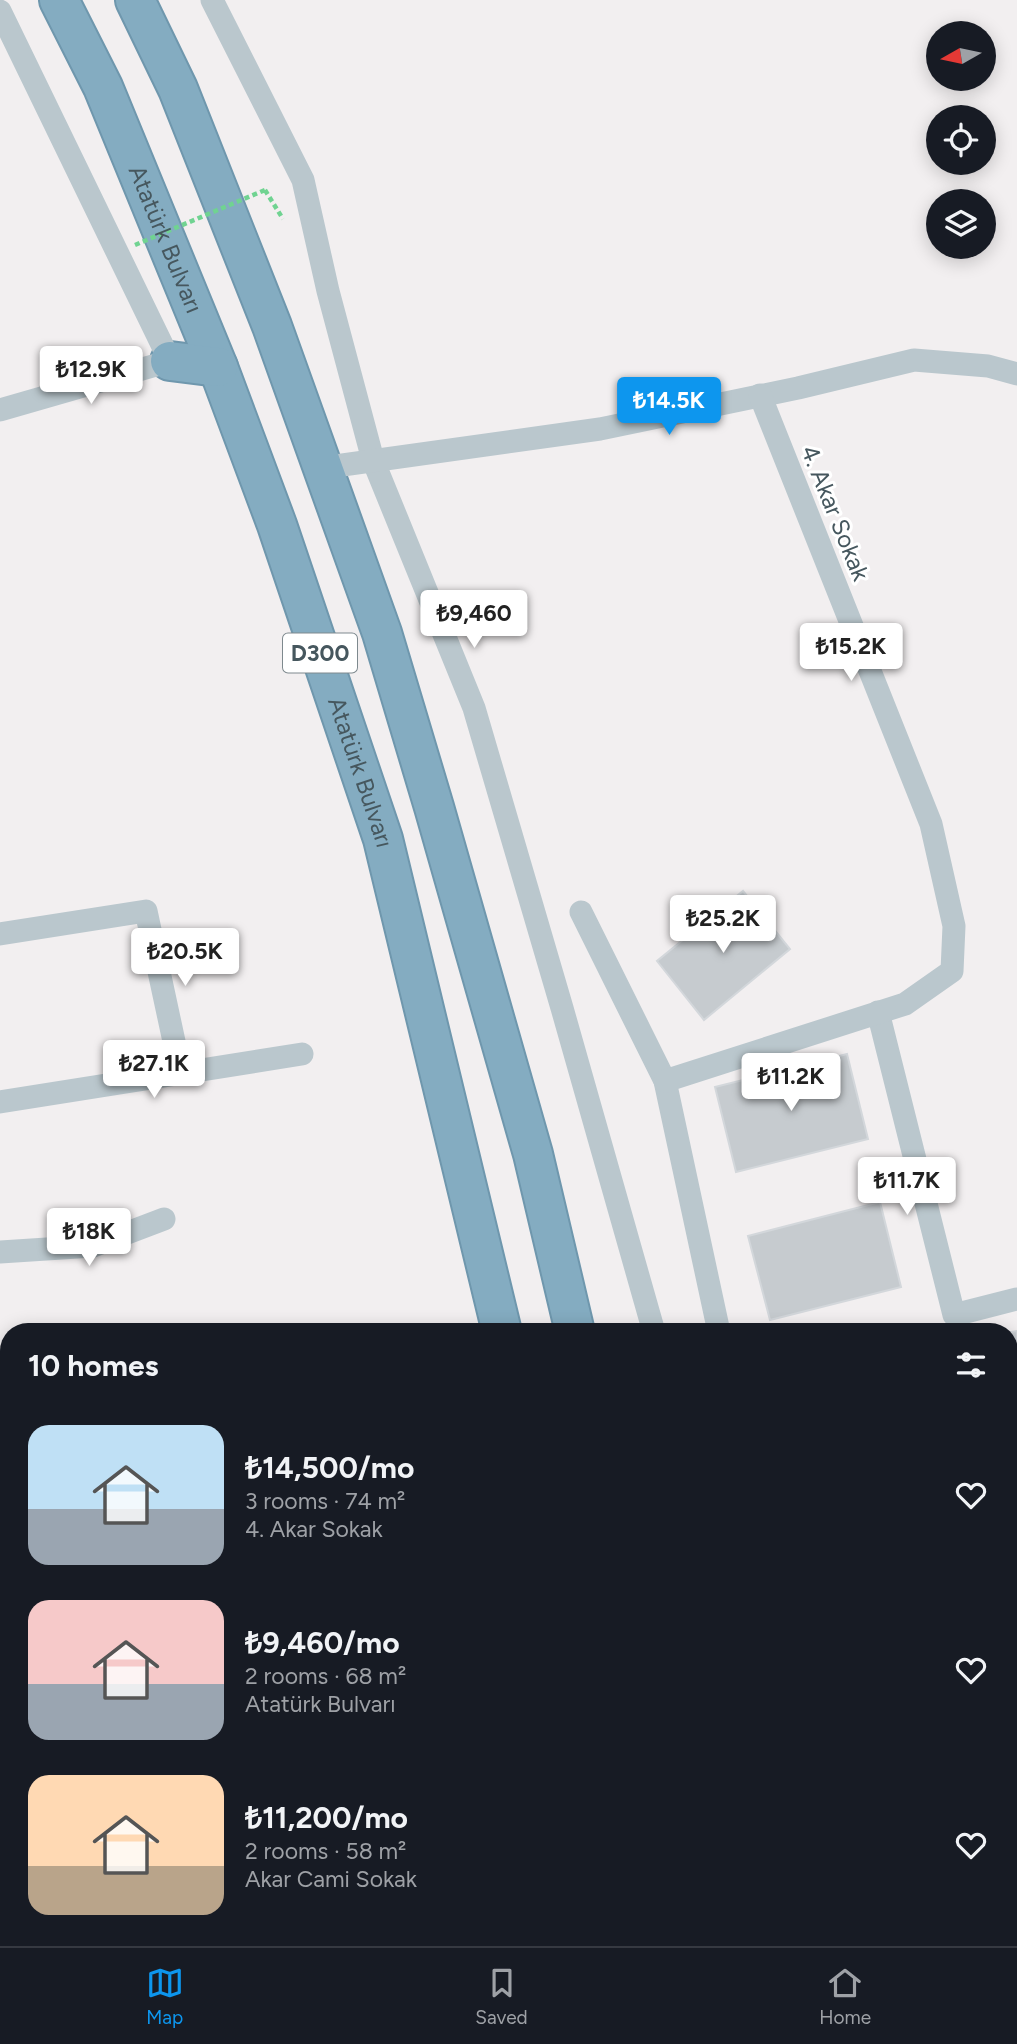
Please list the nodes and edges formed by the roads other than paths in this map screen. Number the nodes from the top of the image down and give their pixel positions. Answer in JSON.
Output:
{"nodes":[{"id":1,"x":58,"y":0,"type":"edge"},
{"id":2,"x":135,"y":0,"type":"edge"},
{"id":3,"x":212,"y":0,"type":"edge"},
{"id":4,"x":0,"y":10,"type":"edge"},
{"id":5,"x":170,"y":361,"type":"junction"},
{"id":6,"x":218,"y":367,"type":"junction"},
{"id":7,"x":1017,"y":373,"type":"edge"},
{"id":8,"x":760,"y":396,"type":"junction"},
{"id":9,"x":0,"y":410,"type":"edge"},
{"id":10,"x":373,"y":460,"type":"junction"},
{"id":11,"x":321,"y":468,"type":"junction"},
{"id":12,"x":581,"y":912,"type":"dead end"},
{"id":13,"x":0,"y":934,"type":"edge"},
{"id":14,"x":878,"y":1012,"type":"junction"},
{"id":15,"x":302,"y":1054,"type":"dead end"},
{"id":16,"x":181,"y":1073,"type":"junction"},
{"id":17,"x":665,"y":1081,"type":"junction"},
{"id":18,"x":0,"y":1102,"type":"edge"},
{"id":19,"x":164,"y":1219,"type":"dead end"},
{"id":20,"x":0,"y":1252,"type":"edge"},
{"id":21,"x":1017,"y":1299,"type":"edge"},
{"id":22,"x":500,"y":1323,"type":"edge"},
{"id":23,"x":573,"y":1323,"type":"edge"},
{"id":24,"x":650,"y":1323,"type":"edge"},
{"id":25,"x":717,"y":1323,"type":"edge"}],
"edges":[{"from":1,"to":6,"type":"highway","name":"Atatürk Bulvarı","number":"D300"},
{"from":2,"to":11,"type":"highway","number":"D300"},
{"from":3,"to":10,"type":"street"},
{"from":4,"to":5,"type":"street"},
{"from":5,"to":6,"type":"highway"},
{"from":5,"to":9,"type":"street"},
{"from":6,"to":22,"type":"highway","name":"Atatürk Bulvarı","number":"D300"},
{"from":7,"to":8,"type":"street"},
{"from":8,"to":10,"type":"street"},
{"from":8,"to":14,"type":"street","name":"4. Akar Sokak"},
{"from":10,"to":11,"type":"street"},
{"from":10,"to":24,"type":"street"},
{"from":11,"to":23,"type":"highway","number":"D300"},
{"from":12,"to":17,"type":"street"},
{"from":13,"to":16,"type":"street"},
{"from":14,"to":17,"type":"street"},
{"from":14,"to":21,"type":"street"},
{"from":15,"to":16,"type":"street"},
{"from":16,"to":18,"type":"street"},
{"from":17,"to":25,"type":"street"},
{"from":19,"to":20,"type":"street"}]}
